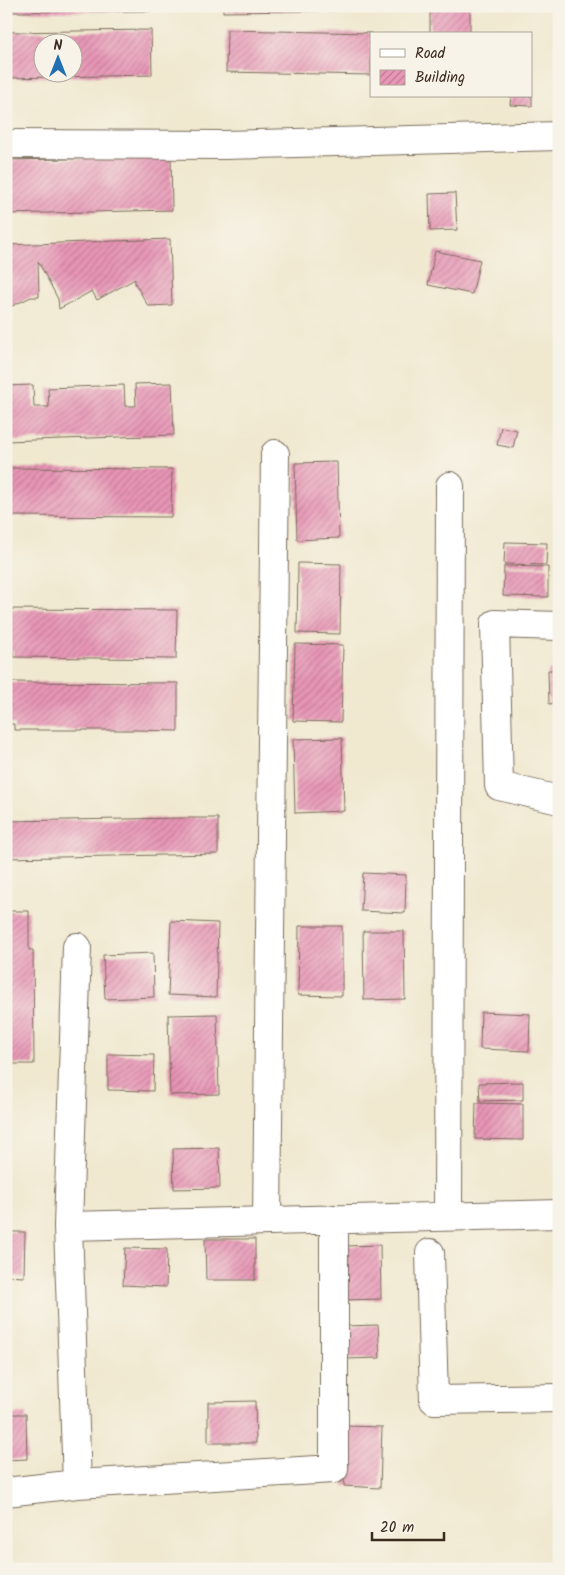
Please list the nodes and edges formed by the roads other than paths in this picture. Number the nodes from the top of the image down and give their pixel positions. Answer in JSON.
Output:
{"nodes":[{"id":1,"x":559,"y":136,"type":"edge"},
{"id":2,"x":6,"y":144,"type":"edge"},
{"id":3,"x":275,"y":454,"type":"dead end"},
{"id":4,"x":450,"y":486,"type":"dead end"},
{"id":5,"x":559,"y":626,"type":"edge"},
{"id":6,"x":559,"y":800,"type":"edge"},
{"id":7,"x":77,"y":947,"type":"dead end"},
{"id":8,"x":559,"y":1214,"type":"edge"},
{"id":9,"x":448,"y":1216,"type":"junction"},
{"id":10,"x":334,"y":1219,"type":"junction"},
{"id":11,"x":267,"y":1221,"type":"junction"},
{"id":12,"x":68,"y":1226,"type":"junction"},
{"id":13,"x":430,"y":1253,"type":"dead end"},
{"id":14,"x":559,"y":1398,"type":"edge"},
{"id":15,"x":77,"y":1484,"type":"junction"},
{"id":16,"x":6,"y":1492,"type":"edge"}],
"edges":[{"from":1,"to":2,"type":"street"},
{"from":3,"to":11,"type":"street"},
{"from":4,"to":9,"type":"street"},
{"from":5,"to":6,"type":"street"},
{"from":7,"to":12,"type":"street"},
{"from":8,"to":9,"type":"street"},
{"from":9,"to":10,"type":"street"},
{"from":10,"to":11,"type":"street"},
{"from":10,"to":15,"type":"street"},
{"from":11,"to":12,"type":"street"},
{"from":12,"to":15,"type":"street"},
{"from":13,"to":14,"type":"street"},
{"from":15,"to":16,"type":"street"}]}
